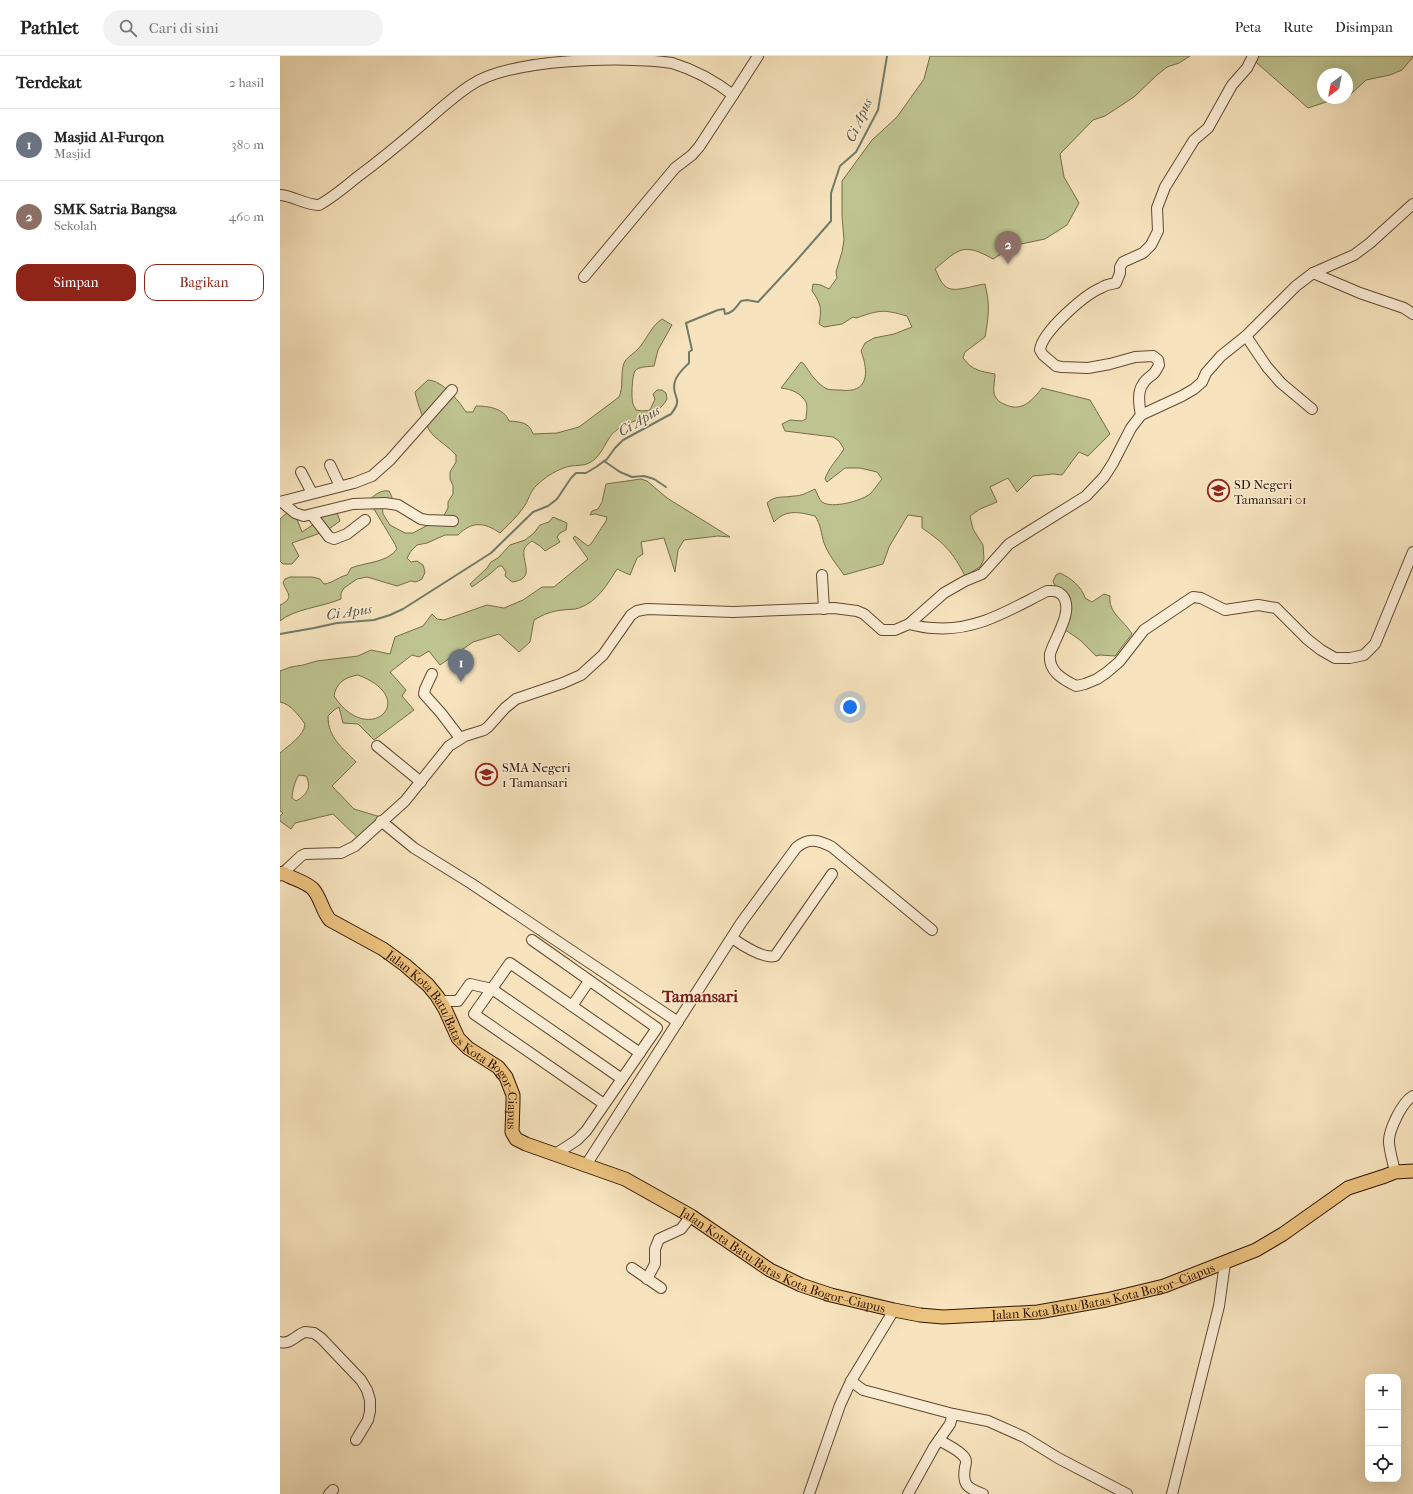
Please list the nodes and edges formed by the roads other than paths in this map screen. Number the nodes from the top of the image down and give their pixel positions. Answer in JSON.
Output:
{"nodes":[{"id":1,"x":758,"y":56,"type":"edge"},
{"id":2,"x":1253,"y":56,"type":"edge"},
{"id":3,"x":733,"y":95,"type":"junction"},
{"id":4,"x":280,"y":195,"type":"edge"},
{"id":5,"x":1413,"y":204,"type":"edge"},
{"id":6,"x":1313,"y":273,"type":"junction"},
{"id":7,"x":584,"y":277,"type":"dead end"},
{"id":8,"x":1413,"y":314,"type":"edge"},
{"id":9,"x":1246,"y":336,"type":"junction"},
{"id":10,"x":452,"y":390,"type":"dead end"},
{"id":11,"x":1312,"y":409,"type":"dead end"},
{"id":12,"x":1142,"y":415,"type":"junction"},
{"id":13,"x":330,"y":465,"type":"dead end"},
{"id":14,"x":301,"y":472,"type":"dead end"},
{"id":15,"x":340,"y":486,"type":"junction"},
{"id":16,"x":312,"y":493,"type":"junction"},
{"id":17,"x":281,"y":502,"type":"edge"},
{"id":18,"x":312,"y":515,"type":"junction"},
{"id":19,"x":365,"y":520,"type":"dead end"},
{"id":20,"x":453,"y":521,"type":"dead end"},
{"id":21,"x":1413,"y":552,"type":"edge"},
{"id":22,"x":822,"y":575,"type":"dead end"},
{"id":23,"x":824,"y":609,"type":"junction"},
{"id":24,"x":909,"y":624,"type":"junction"},
{"id":25,"x":432,"y":674,"type":"dead end"},
{"id":26,"x":460,"y":738,"type":"junction"},
{"id":27,"x":377,"y":746,"type":"dead end"},
{"id":28,"x":421,"y":782,"type":"junction"},
{"id":29,"x":381,"y":821,"type":"junction"},
{"id":30,"x":281,"y":874,"type":"edge"},
{"id":31,"x":832,"y":874,"type":"dead end"},
{"id":32,"x":932,"y":930,"type":"dead end"},
{"id":33,"x":732,"y":938,"type":"junction"},
{"id":34,"x":532,"y":940,"type":"dead end"},
{"id":35,"x":589,"y":981,"type":"junction"},
{"id":36,"x":492,"y":989,"type":"junction"},
{"id":37,"x":440,"y":1001,"type":"junction"},
{"id":38,"x":572,"y":1006,"type":"junction"},
{"id":39,"x":678,"y":1022,"type":"junction"},
{"id":40,"x":640,"y":1053,"type":"junction"},
{"id":41,"x":622,"y":1079,"type":"junction"},
{"id":42,"x":1413,"y":1096,"type":"edge"},
{"id":43,"x":604,"y":1104,"type":"junction"},
{"id":44,"x":554,"y":1155,"type":"junction"},
{"id":45,"x":586,"y":1165,"type":"junction"},
{"id":46,"x":1413,"y":1171,"type":"edge"},
{"id":47,"x":1395,"y":1172,"type":"junction"},
{"id":48,"x":691,"y":1216,"type":"junction"},
{"id":49,"x":1225,"y":1263,"type":"junction"},
{"id":50,"x":632,"y":1268,"type":"dead end"},
{"id":51,"x":647,"y":1279,"type":"junction"},
{"id":52,"x":661,"y":1288,"type":"dead end"},
{"id":53,"x":894,"y":1310,"type":"junction"},
{"id":54,"x":280,"y":1342,"type":"edge"},
{"id":55,"x":851,"y":1381,"type":"junction"},
{"id":56,"x":953,"y":1414,"type":"junction"},
{"id":57,"x":356,"y":1440,"type":"dead end"},
{"id":58,"x":939,"y":1440,"type":"junction"},
{"id":59,"x":809,"y":1494,"type":"edge"},
{"id":60,"x":908,"y":1494,"type":"edge"},
{"id":61,"x":983,"y":1494,"type":"edge"},
{"id":62,"x":1127,"y":1494,"type":"edge"},
{"id":63,"x":1172,"y":1494,"type":"edge"}],
"edges":[{"from":1,"to":3,"type":"street"},
{"from":2,"to":12,"type":"street"},
{"from":3,"to":4,"type":"street"},
{"from":3,"to":7,"type":"street"},
{"from":5,"to":6,"type":"street"},
{"from":6,"to":8,"type":"street"},
{"from":6,"to":9,"type":"street"},
{"from":9,"to":11,"type":"street"},
{"from":9,"to":12,"type":"street"},
{"from":10,"to":15,"type":"street"},
{"from":12,"to":24,"type":"street"},
{"from":13,"to":15,"type":"street"},
{"from":14,"to":16,"type":"street"},
{"from":15,"to":16,"type":"street"},
{"from":16,"to":17,"type":"street"},
{"from":17,"to":18,"type":"street"},
{"from":18,"to":19,"type":"street"},
{"from":18,"to":20,"type":"street"},
{"from":21,"to":24,"type":"street"},
{"from":22,"to":23,"type":"street"},
{"from":23,"to":24,"type":"street"},
{"from":23,"to":26,"type":"street"},
{"from":25,"to":26,"type":"street"},
{"from":26,"to":28,"type":"street"},
{"from":27,"to":28,"type":"street"},
{"from":28,"to":29,"type":"street"},
{"from":29,"to":30,"type":"street"},
{"from":29,"to":39,"type":"street"},
{"from":30,"to":37,"type":"main road","name":"Jalan Kota Batu/Batas Kota Bogor–Ciapus"},
{"from":31,"to":33,"type":"street"},
{"from":32,"to":33,"type":"street"},
{"from":33,"to":39,"type":"street"},
{"from":34,"to":35,"type":"street"},
{"from":35,"to":38,"type":"street"},
{"from":35,"to":40,"type":"street"},
{"from":36,"to":37,"type":"street"},
{"from":36,"to":38,"type":"street"},
{"from":36,"to":41,"type":"street"},
{"from":36,"to":43,"type":"street"},
{"from":37,"to":44,"type":"main road","name":"Jalan Kota Batu/Batas Kota Bogor–Ciapus"},
{"from":38,"to":40,"type":"street"},
{"from":39,"to":45,"type":"street"},
{"from":40,"to":41,"type":"street"},
{"from":41,"to":43,"type":"street"},
{"from":42,"to":47,"type":"street"},
{"from":43,"to":44,"type":"street"},
{"from":44,"to":45,"type":"main road","name":"Jalan Kota Batu/Batas Kota Bogor–Ciapus"},
{"from":45,"to":48,"type":"main road","name":"Jalan Kota Batu/Batas Kota Bogor–Ciapus"},
{"from":46,"to":47,"type":"main road","name":"Jalan Kota Batu/Batas Kota Bogor–Ciapus"},
{"from":47,"to":49,"type":"main road","name":"Jalan Kota Batu/Batas Kota Bogor–Ciapus"},
{"from":48,"to":51,"type":"street"},
{"from":48,"to":53,"type":"main road","name":"Jalan Kota Batu/Batas Kota Bogor–Ciapus"},
{"from":49,"to":53,"type":"main road","name":"Jalan Kota Batu/Batas Kota Bogor–Ciapus"},
{"from":49,"to":63,"type":"street"},
{"from":50,"to":51,"type":"street"},
{"from":51,"to":52,"type":"street"},
{"from":53,"to":55,"type":"street"},
{"from":54,"to":57,"type":"street"},
{"from":55,"to":56,"type":"street"},
{"from":55,"to":59,"type":"street"},
{"from":56,"to":58,"type":"street"},
{"from":56,"to":62,"type":"street"},
{"from":58,"to":60,"type":"street"},
{"from":58,"to":61,"type":"street"}]}
